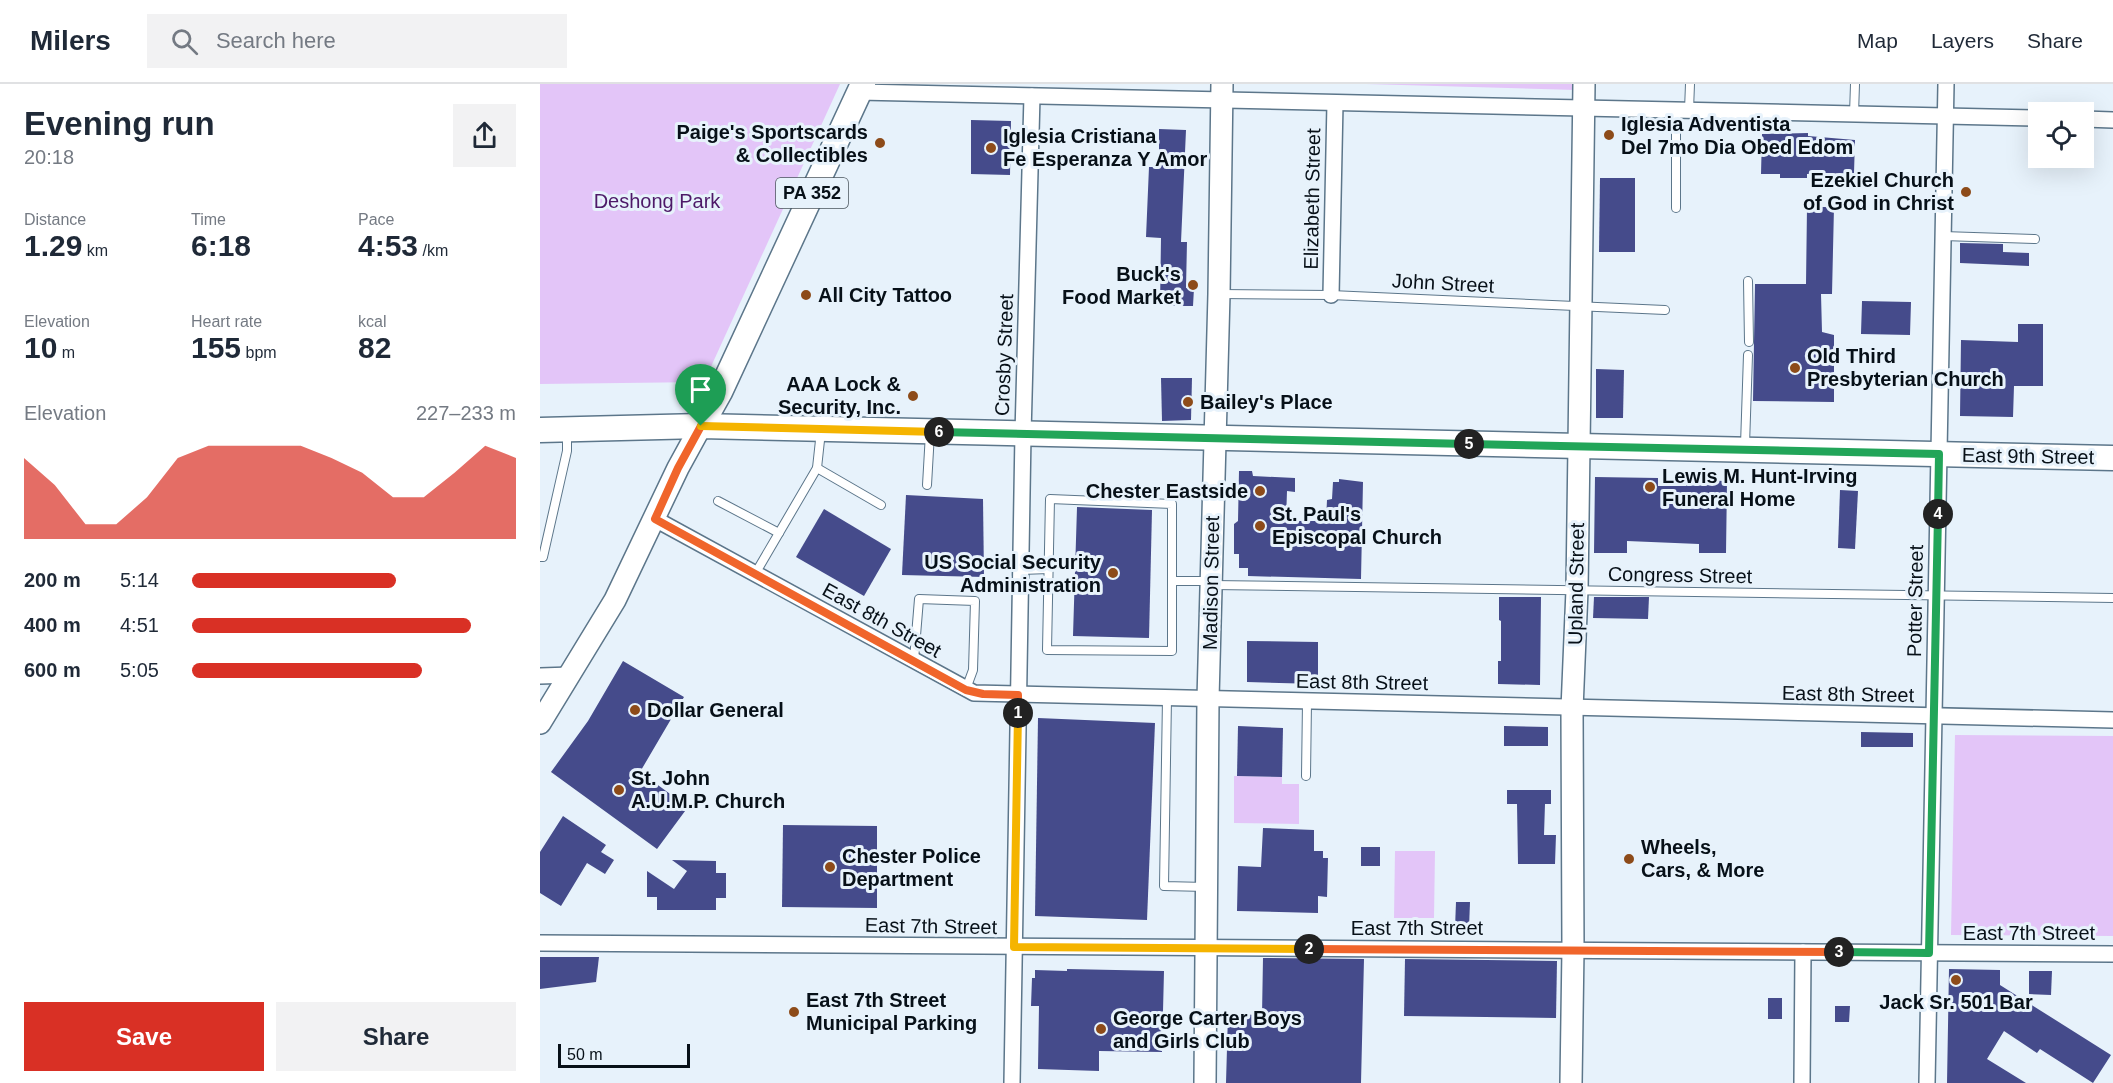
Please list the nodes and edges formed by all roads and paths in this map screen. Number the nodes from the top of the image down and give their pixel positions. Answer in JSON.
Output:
{"nodes":[{"id":1,"x":1584,"y":84,"type":"edge"},
{"id":2,"x":1690,"y":84,"type":"edge"},
{"id":3,"x":1855,"y":84,"type":"edge"},
{"id":4,"x":1946,"y":84,"type":"edge"},
{"id":5,"x":861,"y":88,"type":"edge"},
{"id":6,"x":1222,"y":92,"type":"edge"},
{"id":7,"x":1032,"y":96,"type":"junction"},
{"id":8,"x":1335,"y":103,"type":"junction"},
{"id":9,"x":1583,"y":108,"type":"junction"},
{"id":10,"x":1683,"y":110,"type":"junction"},
{"id":11,"x":1854,"y":114,"type":"junction"},
{"id":12,"x":1946,"y":116,"type":"junction"},
{"id":13,"x":2028,"y":118,"type":"edge"},
{"id":14,"x":2094,"y":119,"type":"edge"},
{"id":15,"x":2113,"y":120,"type":"edge"},
{"id":16,"x":1676,"y":208,"type":"dead end"},
{"id":17,"x":1943,"y":236,"type":"junction"},
{"id":18,"x":2035,"y":239,"type":"dead end"},
{"id":19,"x":1748,"y":281,"type":"dead end"},
{"id":20,"x":1219,"y":294,"type":"junction"},
{"id":21,"x":1331,"y":295,"type":"junction"},
{"id":22,"x":1581,"y":306,"type":"junction"},
{"id":23,"x":1665,"y":309,"type":"dead end"},
{"id":24,"x":1749,"y":342,"type":"dead end"},
{"id":25,"x":1748,"y":355,"type":"dead end"},
{"id":26,"x":701,"y":426,"type":"junction"},
{"id":27,"x":567,"y":429,"type":"junction"},
{"id":28,"x":821,"y":429,"type":"junction"},
{"id":29,"x":540,"y":430,"type":"edge"},
{"id":30,"x":931,"y":432,"type":"junction"},
{"id":31,"x":1023,"y":434,"type":"junction"},
{"id":32,"x":1214,"y":438,"type":"junction"},
{"id":33,"x":1579,"y":446,"type":"junction"},
{"id":34,"x":1745,"y":450,"type":"junction"},
{"id":35,"x":1939,"y":454,"type":"junction"},
{"id":36,"x":2113,"y":458,"type":"edge"},
{"id":37,"x":817,"y":468,"type":"junction"},
{"id":38,"x":927,"y":485,"type":"dead end"},
{"id":39,"x":718,"y":501,"type":"dead end"},
{"id":40,"x":880,"y":505,"type":"dead end"},
{"id":41,"x":655,"y":519,"type":"junction"},
{"id":42,"x":778,"y":533,"type":"junction"},
{"id":43,"x":540,"y":557,"type":"edge"},
{"id":44,"x":1049,"y":569,"type":"junction"},
{"id":45,"x":1020,"y":570,"type":"junction"},
{"id":46,"x":755,"y":574,"type":"junction"},
{"id":47,"x":1172,"y":581,"type":"junction"},
{"id":48,"x":1211,"y":583,"type":"junction"},
{"id":49,"x":1577,"y":590,"type":"junction"},
{"id":50,"x":1936,"y":595,"type":"junction"},
{"id":51,"x":2113,"y":598,"type":"edge"},
{"id":52,"x":914,"y":662,"type":"junction"},
{"id":53,"x":571,"y":675,"type":"junction"},
{"id":54,"x":540,"y":676,"type":"edge"},
{"id":55,"x":966,"y":690,"type":"junction"},
{"id":56,"x":1018,"y":695,"type":"junction"},
{"id":57,"x":1167,"y":698,"type":"junction"},
{"id":58,"x":1208,"y":699,"type":"junction"},
{"id":59,"x":1307,"y":702,"type":"junction"},
{"id":60,"x":1572,"y":708,"type":"junction"},
{"id":61,"x":1934,"y":717,"type":"junction"},
{"id":62,"x":2113,"y":720,"type":"edge"},
{"id":63,"x":540,"y":723,"type":"edge"},
{"id":64,"x":1306,"y":776,"type":"dead end"},
{"id":65,"x":1208,"y":886,"type":"junction"},
{"id":66,"x":540,"y":943,"type":"edge"},
{"id":67,"x":1014,"y":947,"type":"junction"},
{"id":68,"x":1207,"y":948,"type":"junction"},
{"id":69,"x":1573,"y":949,"type":"junction"},
{"id":70,"x":1803,"y":952,"type":"junction"},
{"id":71,"x":1929,"y":953,"type":"junction"},
{"id":72,"x":2113,"y":954,"type":"edge"},
{"id":73,"x":1012,"y":1083,"type":"edge"},
{"id":74,"x":1205,"y":1083,"type":"edge"},
{"id":75,"x":1571,"y":1083,"type":"edge"},
{"id":76,"x":1802,"y":1083,"type":"edge"},
{"id":77,"x":1927,"y":1083,"type":"edge"}],
"edges":[{"from":1,"to":9,"type":"street","name":"Upland Street"},
{"from":2,"to":10,"type":"lane"},
{"from":3,"to":11,"type":"lane"},
{"from":4,"to":12,"type":"street","name":"Potter Street"},
{"from":5,"to":7,"type":"street"},
{"from":5,"to":26,"type":"main road","number":"PA 352"},
{"from":6,"to":7,"type":"street"},
{"from":6,"to":8,"type":"street"},
{"from":6,"to":20,"type":"street","name":"Madison Street"},
{"from":7,"to":31,"type":"street","name":"Crosby Street"},
{"from":8,"to":9,"type":"street"},
{"from":8,"to":21,"type":"street","name":"Elizabeth Street"},
{"from":9,"to":10,"type":"street"},
{"from":9,"to":22,"type":"street","name":"Upland Street"},
{"from":10,"to":11,"type":"street"},
{"from":10,"to":16,"type":"lane"},
{"from":11,"to":12,"type":"street"},
{"from":12,"to":13,"type":"street"},
{"from":12,"to":17,"type":"street","name":"Potter Street"},
{"from":14,"to":15,"type":"street"},
{"from":17,"to":18,"type":"lane"},
{"from":17,"to":35,"type":"street","name":"Potter Street"},
{"from":19,"to":24,"type":"lane"},
{"from":20,"to":21,"type":"lane","name":"John Street"},
{"from":20,"to":32,"type":"street","name":"Madison Street"},
{"from":21,"to":22,"type":"lane","name":"John Street"},
{"from":22,"to":23,"type":"lane","name":"John Street"},
{"from":22,"to":33,"type":"street","name":"Upland Street"},
{"from":25,"to":34,"type":"lane"},
{"from":26,"to":27,"type":"main road","name":"East 9th Street"},
{"from":26,"to":28,"type":"main road","name":"East 9th Street"},
{"from":26,"to":41,"type":"street"},
{"from":27,"to":29,"type":"main road","name":"East 9th Street"},
{"from":27,"to":43,"type":"lane"},
{"from":28,"to":30,"type":"main road","name":"East 9th Street"},
{"from":28,"to":37,"type":"lane"},
{"from":30,"to":31,"type":"main road","name":"East 9th Street"},
{"from":30,"to":38,"type":"lane"},
{"from":31,"to":32,"type":"main road","name":"East 9th Street"},
{"from":31,"to":45,"type":"street","name":"Crosby Street"},
{"from":32,"to":33,"type":"main road","name":"East 9th Street"},
{"from":32,"to":48,"type":"street","name":"Madison Street"},
{"from":33,"to":34,"type":"main road","name":"East 9th Street"},
{"from":33,"to":49,"type":"street","name":"Upland Street"},
{"from":34,"to":35,"type":"main road","name":"East 9th Street"},
{"from":35,"to":36,"type":"main road","name":"East 9th Street"},
{"from":35,"to":50,"type":"street","name":"Potter Street"},
{"from":37,"to":40,"type":"lane"},
{"from":37,"to":42,"type":"lane"},
{"from":39,"to":42,"type":"lane"},
{"from":41,"to":46,"type":"street","name":"East 8th Street"},
{"from":41,"to":53,"type":"street"},
{"from":42,"to":46,"type":"lane"},
{"from":44,"to":45,"type":"lane"},
{"from":44,"to":47,"type":"lane"},
{"from":44,"to":47,"type":"lane"},
{"from":45,"to":56,"type":"street","name":"Crosby Street"},
{"from":46,"to":52,"type":"street","name":"East 8th Street"},
{"from":47,"to":48,"type":"lane","name":"Congress Street"},
{"from":48,"to":49,"type":"lane","name":"Congress Street"},
{"from":48,"to":58,"type":"street","name":"Madison Street"},
{"from":49,"to":50,"type":"lane","name":"Congress Street"},
{"from":49,"to":60,"type":"street","name":"Upland Street"},
{"from":50,"to":51,"type":"lane","name":"Congress Street"},
{"from":50,"to":61,"type":"street","name":"Potter Street"},
{"from":52,"to":55,"type":"street","name":"East 8th Street"},
{"from":52,"to":55,"type":"lane"},
{"from":53,"to":54,"type":"street"},
{"from":53,"to":63,"type":"street"},
{"from":55,"to":56,"type":"street","name":"East 8th Street"},
{"from":56,"to":57,"type":"street","name":"East 8th Street"},
{"from":56,"to":67,"type":"street","name":"Crosby Street"},
{"from":57,"to":58,"type":"street","name":"East 8th Street"},
{"from":57,"to":65,"type":"lane"},
{"from":58,"to":59,"type":"street","name":"East 8th Street"},
{"from":58,"to":65,"type":"street","name":"Madison Street"},
{"from":59,"to":60,"type":"street","name":"East 8th Street"},
{"from":59,"to":64,"type":"lane"},
{"from":60,"to":61,"type":"street","name":"East 8th Street"},
{"from":60,"to":69,"type":"street","name":"Upland Street"},
{"from":61,"to":62,"type":"street","name":"East 8th Street"},
{"from":61,"to":71,"type":"street","name":"Potter Street"},
{"from":65,"to":68,"type":"street","name":"Madison Street"},
{"from":66,"to":67,"type":"street","name":"East 7th Street"},
{"from":67,"to":68,"type":"street","name":"East 7th Street"},
{"from":67,"to":73,"type":"street","name":"Crosby Street"},
{"from":68,"to":69,"type":"street","name":"East 7th Street"},
{"from":68,"to":74,"type":"street","name":"Madison Street"},
{"from":69,"to":70,"type":"street","name":"East 7th Street"},
{"from":69,"to":75,"type":"street","name":"Upland Street"},
{"from":70,"to":71,"type":"street","name":"East 7th Street"},
{"from":70,"to":76,"type":"street"},
{"from":71,"to":72,"type":"street","name":"East 7th Street"},
{"from":71,"to":77,"type":"street","name":"Potter Street"}]}
